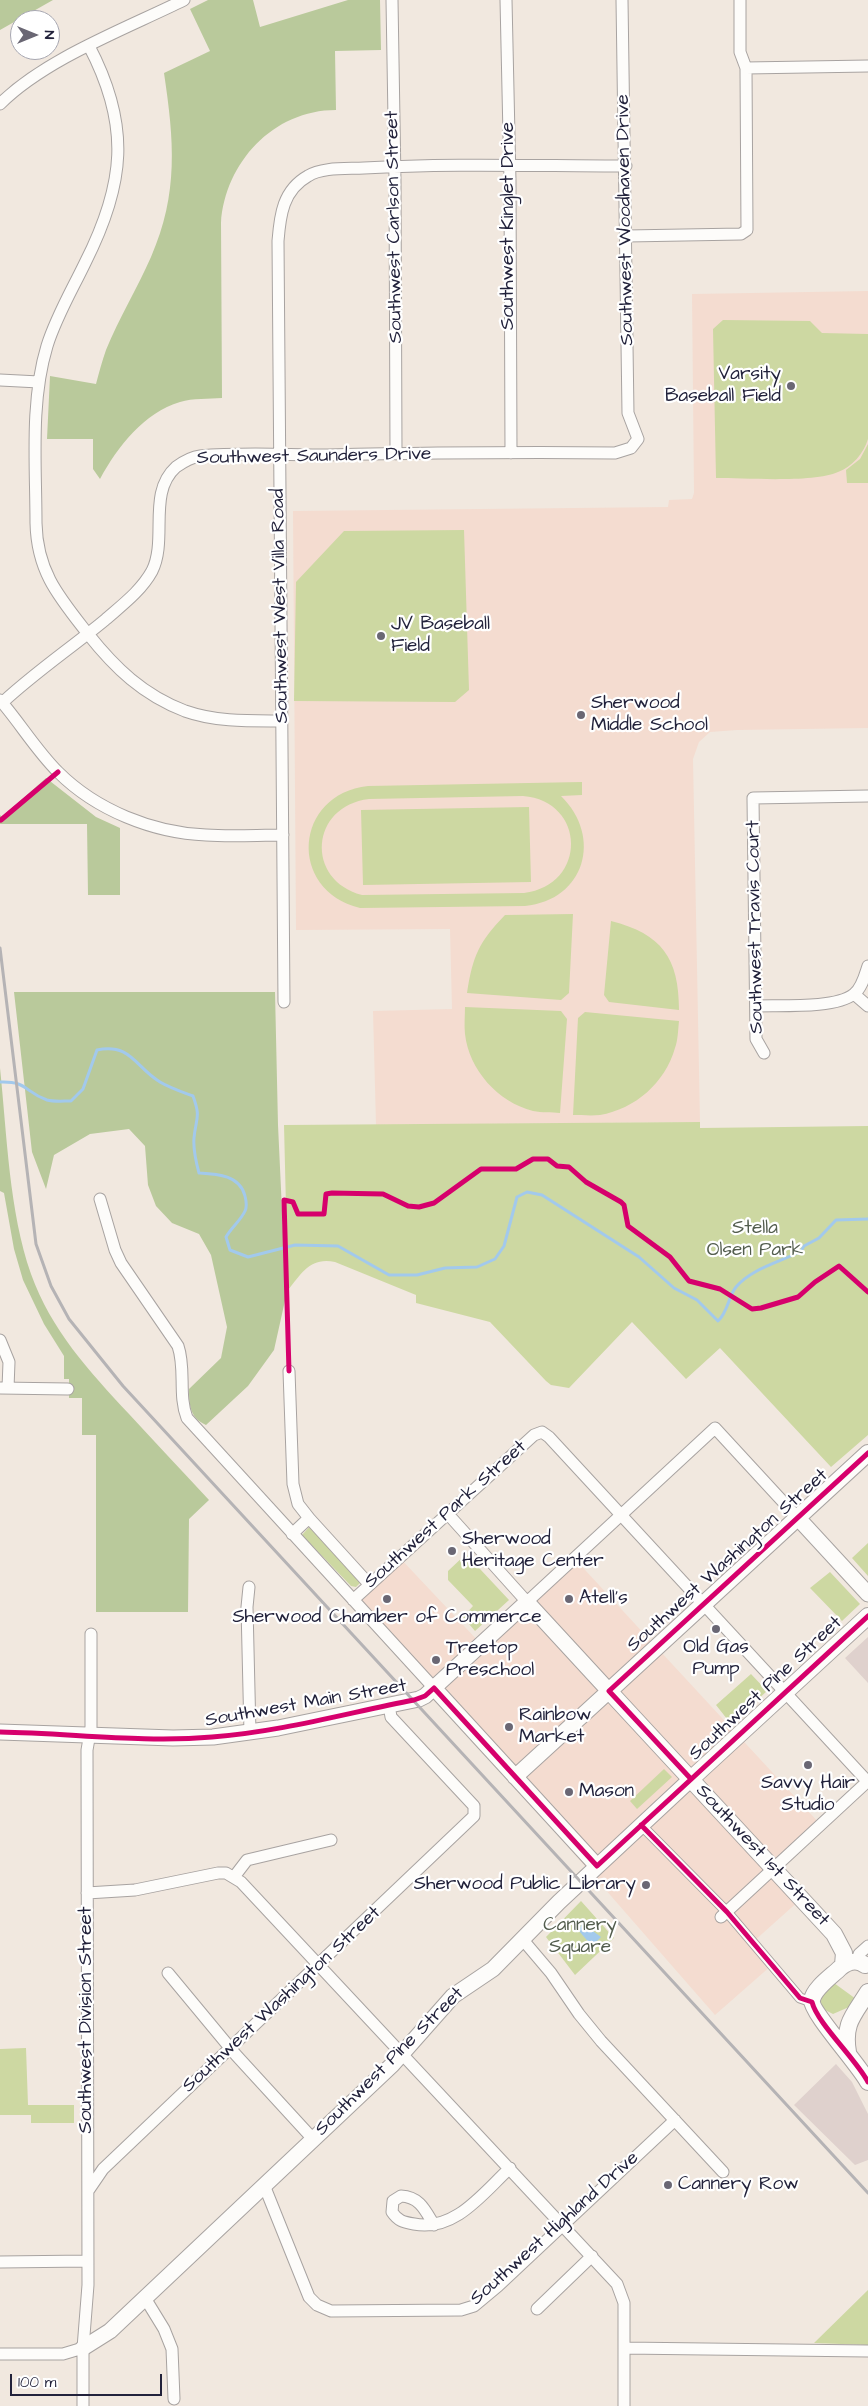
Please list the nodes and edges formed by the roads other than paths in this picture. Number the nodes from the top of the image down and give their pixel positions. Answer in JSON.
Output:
{"nodes":[{"id":1,"x":184,"y":0,"type":"edge"},
{"id":2,"x":392,"y":0,"type":"edge"},
{"id":3,"x":506,"y":0,"type":"edge"},
{"id":4,"x":622,"y":0,"type":"edge"},
{"id":5,"x":740,"y":0,"type":"edge"},
{"id":6,"x":89,"y":46,"type":"junction"},
{"id":7,"x":868,"y":66,"type":"edge"},
{"id":8,"x":746,"y":68,"type":"junction"},
{"id":9,"x":0,"y":104,"type":"edge"},
{"id":10,"x":394,"y":166,"type":"junction"},
{"id":11,"x":510,"y":166,"type":"junction"},
{"id":12,"x":626,"y":166,"type":"junction"},
{"id":13,"x":627,"y":236,"type":"junction"},
{"id":14,"x":0,"y":380,"type":"edge"},
{"id":15,"x":39,"y":382,"type":"junction"},
{"id":16,"x":638,"y":439,"type":"joint"},
{"id":17,"x":511,"y":452,"type":"junction"},
{"id":18,"x":396,"y":454,"type":"junction"},
{"id":19,"x":280,"y":455,"type":"junction"},
{"id":20,"x":88,"y":634,"type":"junction"},
{"id":21,"x":1,"y":701,"type":"edge"},
{"id":22,"x":282,"y":721,"type":"junction"},
{"id":23,"x":868,"y":796,"type":"edge"},
{"id":24,"x":283,"y":835,"type":"junction"},
{"id":25,"x":868,"y":966,"type":"edge"},
{"id":26,"x":854,"y":994,"type":"junction"},
{"id":27,"x":284,"y":1002,"type":"dead end"},
{"id":28,"x":756,"y":1006,"type":"junction"},
{"id":29,"x":868,"y":1006,"type":"edge"},
{"id":30,"x":764,"y":1053,"type":"dead end"},
{"id":31,"x":100,"y":1199,"type":"dead end"},
{"id":32,"x":0,"y":1340,"type":"edge"},
{"id":33,"x":289,"y":1371,"type":"dead end"},
{"id":34,"x":4,"y":1388,"type":"edge"},
{"id":35,"x":68,"y":1389,"type":"dead end"},
{"id":36,"x":868,"y":1453,"type":"edge"},
{"id":37,"x":447,"y":1513,"type":"junction"},
{"id":38,"x":620,"y":1515,"type":"junction"},
{"id":39,"x":797,"y":1516,"type":"junction"},
{"id":40,"x":308,"y":1518,"type":"junction"},
{"id":41,"x":292,"y":1534,"type":"junction"},
{"id":42,"x":369,"y":1584,"type":"junction"},
{"id":43,"x":249,"y":1587,"type":"dead end"},
{"id":44,"x":868,"y":1594,"type":"edge"},
{"id":45,"x":353,"y":1600,"type":"junction"},
{"id":46,"x":527,"y":1602,"type":"junction"},
{"id":47,"x":702,"y":1604,"type":"junction"},
{"id":48,"x":868,"y":1616,"type":"edge"},
{"id":49,"x":91,"y":1634,"type":"dead end"},
{"id":50,"x":434,"y":1688,"type":"junction"},
{"id":51,"x":609,"y":1691,"type":"junction"},
{"id":52,"x":785,"y":1693,"type":"junction"},
{"id":53,"x":389,"y":1705,"type":"junction"},
{"id":54,"x":0,"y":1732,"type":"edge"},
{"id":55,"x":250,"y":1733,"type":"junction"},
{"id":56,"x":90,"y":1736,"type":"junction"},
{"id":57,"x":515,"y":1777,"type":"junction"},
{"id":58,"x":691,"y":1780,"type":"junction"},
{"id":59,"x":868,"y":1781,"type":"edge"},
{"id":60,"x":641,"y":1824,"type":"junction"},
{"id":61,"x":331,"y":1840,"type":"dead end"},
{"id":62,"x":597,"y":1866,"type":"junction"},
{"id":63,"x":773,"y":1868,"type":"junction"},
{"id":64,"x":234,"y":1877,"type":"junction"},
{"id":65,"x":87,"y":1894,"type":"junction"},
{"id":66,"x":724,"y":1914,"type":"junction"},
{"id":67,"x":834,"y":1934,"type":"junction"},
{"id":68,"x":523,"y":1940,"type":"junction"},
{"id":69,"x":865,"y":1958,"type":"edge"},
{"id":70,"x":320,"y":1965,"type":"junction"},
{"id":71,"x":844,"y":1965,"type":"junction"},
{"id":72,"x":168,"y":1973,"type":"dead end"},
{"id":73,"x":868,"y":1992,"type":"edge"},
{"id":74,"x":812,"y":2002,"type":"junction"},
{"id":75,"x":854,"y":2012,"type":"junction"},
{"id":76,"x":820,"y":2018,"type":"junction"},
{"id":77,"x":231,"y":2048,"type":"junction"},
{"id":78,"x":402,"y":2052,"type":"junction"},
{"id":79,"x":848,"y":2052,"type":"junction"},
{"id":80,"x":868,"y":2082,"type":"edge"},
{"id":81,"x":675,"y":2120,"type":"junction"},
{"id":82,"x":313,"y":2139,"type":"junction"},
{"id":83,"x":510,"y":2168,"type":"junction"},
{"id":84,"x":724,"y":2172,"type":"dead end"},
{"id":85,"x":264,"y":2185,"type":"junction"},
{"id":86,"x":88,"y":2191,"type":"junction"},
{"id":87,"x":434,"y":2225,"type":"dead end"},
{"id":88,"x":564,"y":2225,"type":"junction"},
{"id":89,"x":592,"y":2256,"type":"junction"},
{"id":90,"x":88,"y":2261,"type":"junction"},
{"id":91,"x":0,"y":2262,"type":"edge"},
{"id":92,"x":145,"y":2298,"type":"junction"},
{"id":93,"x":537,"y":2309,"type":"dead end"},
{"id":94,"x":83,"y":2348,"type":"junction"},
{"id":95,"x":624,"y":2348,"type":"junction"},
{"id":96,"x":868,"y":2351,"type":"edge"},
{"id":97,"x":0,"y":2354,"type":"edge"},
{"id":98,"x":174,"y":2399,"type":"dead end"},
{"id":99,"x":83,"y":2406,"type":"edge"},
{"id":100,"x":624,"y":2406,"type":"edge"}],
"edges":[{"from":1,"to":6,"type":"street"},
{"from":2,"to":10,"type":"street","name":"Southwest Carlson Street"},
{"from":3,"to":11,"type":"street","name":"Southwest Kinglet Drive"},
{"from":4,"to":12,"type":"street","name":"Southwest Woodhaven Drive"},
{"from":5,"to":8,"type":"street"},
{"from":6,"to":9,"type":"street"},
{"from":6,"to":15,"type":"street"},
{"from":7,"to":8,"type":"street"},
{"from":8,"to":13,"type":"street"},
{"from":10,"to":11,"type":"street","name":"Southwest West Villa Road"},
{"from":10,"to":18,"type":"street","name":"Southwest Carlson Street"},
{"from":10,"to":19,"type":"street","name":"Southwest West Villa Road"},
{"from":11,"to":12,"type":"street","name":"Southwest West Villa Road"},
{"from":11,"to":17,"type":"street","name":"Southwest Kinglet Drive"},
{"from":12,"to":13,"type":"street","name":"Southwest Woodhaven Drive"},
{"from":13,"to":16,"type":"street","name":"Southwest Woodhaven Drive"},
{"from":14,"to":15,"type":"street"},
{"from":15,"to":20,"type":"street"},
{"from":16,"to":17,"type":"street","name":"Southwest Saunders Drive"},
{"from":17,"to":18,"type":"street","name":"Southwest Saunders Drive"},
{"from":18,"to":19,"type":"street","name":"Southwest Saunders Drive"},
{"from":19,"to":20,"type":"street","name":"Southwest Saunders Drive"},
{"from":19,"to":22,"type":"street","name":"Southwest West Villa Road"},
{"from":20,"to":21,"type":"street","name":"Southwest Saunders Drive"},
{"from":20,"to":22,"type":"street"},
{"from":21,"to":24,"type":"street"},
{"from":22,"to":24,"type":"street","name":"Southwest West Villa Road"},
{"from":23,"to":28,"type":"street","name":"Southwest Travis Court"},
{"from":24,"to":27,"type":"street","name":"Southwest West Villa Road"},
{"from":25,"to":26,"type":"street"},
{"from":26,"to":28,"type":"street"},
{"from":26,"to":29,"type":"street"},
{"from":28,"to":30,"type":"street","name":"Southwest Travis Court"},
{"from":31,"to":41,"type":"street"},
{"from":32,"to":34,"type":"street"},
{"from":33,"to":40,"type":"street"},
{"from":34,"to":35,"type":"street"},
{"from":36,"to":39,"type":"main road","name":"Southwest Washington Street"},
{"from":37,"to":38,"type":"street","name":"Southwest Park Street"},
{"from":37,"to":42,"type":"street","name":"Southwest Park Street"},
{"from":37,"to":46,"type":"street","name":"Southwest 1st Street"},
{"from":38,"to":39,"type":"street","name":"Southwest Main Street"},
{"from":38,"to":46,"type":"street","name":"Southwest Main Street"},
{"from":38,"to":47,"type":"street"},
{"from":39,"to":44,"type":"street"},
{"from":39,"to":47,"type":"main road","name":"Southwest Washington Street"},
{"from":40,"to":41,"type":"street"},
{"from":40,"to":42,"type":"street"},
{"from":41,"to":45,"type":"street"},
{"from":42,"to":45,"type":"street","name":"Southwest Park Street"},
{"from":43,"to":55,"type":"street"},
{"from":45,"to":50,"type":"street"},
{"from":46,"to":50,"type":"street","name":"Southwest Main Street"},
{"from":46,"to":51,"type":"street","name":"Southwest 1st Street"},
{"from":47,"to":51,"type":"main road","name":"Southwest Washington Street"},
{"from":47,"to":52,"type":"street"},
{"from":48,"to":52,"type":"main road","name":"Southwest Pine Street"},
{"from":49,"to":56,"type":"street","name":"Southwest Division Street"},
{"from":50,"to":53,"type":"street","name":"Southwest Main Street"},
{"from":50,"to":57,"type":"street"},
{"from":51,"to":57,"type":"street","name":"Southwest Washington Street"},
{"from":51,"to":58,"type":"main road","name":"Southwest 1st Street"},
{"from":52,"to":58,"type":"main road","name":"Southwest Pine Street"},
{"from":52,"to":59,"type":"street"},
{"from":53,"to":55,"type":"street","name":"Southwest Main Street"},
{"from":53,"to":70,"type":"street","name":"Southwest Washington Street"},
{"from":54,"to":56,"type":"street","name":"Southwest Main Street"},
{"from":55,"to":56,"type":"street","name":"Southwest Main Street"},
{"from":56,"to":65,"type":"street","name":"Southwest Division Street"},
{"from":57,"to":62,"type":"street"},
{"from":58,"to":60,"type":"street","name":"Southwest Pine Street"},
{"from":58,"to":63,"type":"main road","name":"Southwest 1st Street"},
{"from":59,"to":63,"type":"street"},
{"from":60,"to":62,"type":"street","name":"Southwest Pine Street"},
{"from":60,"to":66,"type":"street"},
{"from":61,"to":64,"type":"street"},
{"from":62,"to":68,"type":"street","name":"Southwest Pine Street"},
{"from":63,"to":66,"type":"street"},
{"from":63,"to":67,"type":"main road","name":"Southwest 1st Street"},
{"from":64,"to":65,"type":"street"},
{"from":64,"to":70,"type":"street"},
{"from":65,"to":86,"type":"street","name":"Southwest Division Street"},
{"from":66,"to":74,"type":"street"},
{"from":67,"to":69,"type":"main road","name":"Southwest 1st Street"},
{"from":67,"to":71,"type":"main road","name":"Southwest 1st Street"},
{"from":68,"to":78,"type":"street","name":"Southwest Pine Street"},
{"from":68,"to":81,"type":"street"},
{"from":69,"to":71,"type":"main road"},
{"from":70,"to":77,"type":"street","name":"Southwest Washington Street"},
{"from":70,"to":78,"type":"street"},
{"from":71,"to":74,"type":"main road"},
{"from":72,"to":77,"type":"street"},
{"from":73,"to":75,"type":"main road"},
{"from":74,"to":76,"type":"main road"},
{"from":75,"to":76,"type":"main road"},
{"from":75,"to":79,"type":"main road"},
{"from":76,"to":79,"type":"main road"},
{"from":77,"to":82,"type":"street"},
{"from":77,"to":86,"type":"street","name":"Southwest Washington Street"},
{"from":78,"to":82,"type":"street","name":"Southwest Pine Street"},
{"from":78,"to":83,"type":"street"},
{"from":79,"to":80,"type":"main road"},
{"from":81,"to":84,"type":"street"},
{"from":81,"to":88,"type":"street","name":"Southwest Highland Drive"},
{"from":82,"to":85,"type":"street","name":"Southwest Pine Street"},
{"from":83,"to":87,"type":"street"},
{"from":83,"to":88,"type":"street"},
{"from":85,"to":88,"type":"street","name":"Southwest Highland Drive"},
{"from":85,"to":92,"type":"street","name":"Southwest Pine Street"},
{"from":86,"to":90,"type":"street","name":"Southwest Division Street"},
{"from":88,"to":89,"type":"street"},
{"from":89,"to":93,"type":"street"},
{"from":89,"to":95,"type":"street"},
{"from":90,"to":91,"type":"street"},
{"from":90,"to":94,"type":"street","name":"Southwest Division Street"},
{"from":92,"to":94,"type":"street","name":"Southwest Pine Street"},
{"from":92,"to":98,"type":"street"},
{"from":94,"to":97,"type":"street","name":"Southwest Pine Street"},
{"from":94,"to":99,"type":"street","name":"Southwest Division Street"},
{"from":95,"to":96,"type":"street"},
{"from":95,"to":100,"type":"street"}]}
